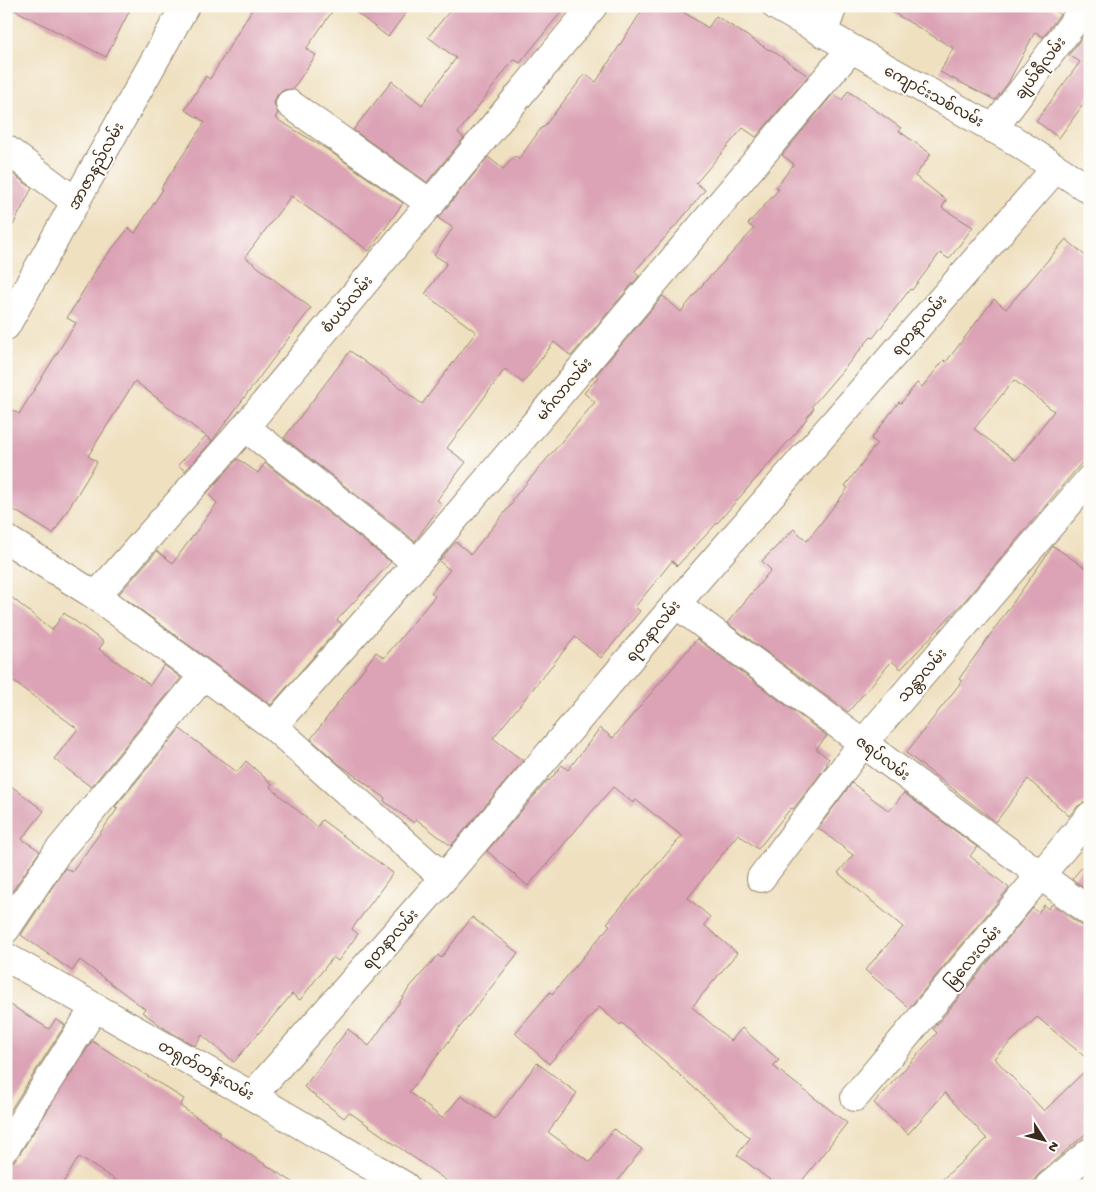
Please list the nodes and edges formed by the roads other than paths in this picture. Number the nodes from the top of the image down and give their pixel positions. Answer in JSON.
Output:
{"nodes":[{"id":1,"x":185,"y":6,"type":"edge"},
{"id":2,"x":593,"y":6,"type":"edge"},
{"id":3,"x":776,"y":6,"type":"edge"},
{"id":4,"x":834,"y":6,"type":"edge"},
{"id":5,"x":1086,"y":6,"type":"edge"},
{"id":6,"x":823,"y":33,"type":"junction"},
{"id":7,"x":852,"y":49,"type":"junction"},
{"id":8,"x":290,"y":104,"type":"dead end"},
{"id":9,"x":993,"y":129,"type":"junction"},
{"id":10,"x":6,"y":149,"type":"edge"},
{"id":11,"x":1056,"y":168,"type":"junction"},
{"id":12,"x":1090,"y":190,"type":"edge"},
{"id":13,"x":76,"y":202,"type":"junction"},
{"id":14,"x":431,"y":204,"type":"junction"},
{"id":15,"x":6,"y":326,"type":"edge"},
{"id":16,"x":245,"y":427,"type":"junction"},
{"id":17,"x":1090,"y":478,"type":"edge"},
{"id":18,"x":6,"y":538,"type":"edge"},
{"id":19,"x":417,"y":563,"type":"junction"},
{"id":20,"x":96,"y":596,"type":"junction"},
{"id":21,"x":676,"y":604,"type":"junction"},
{"id":22,"x":204,"y":675,"type":"junction"},
{"id":23,"x":273,"y":726,"type":"junction"},
{"id":24,"x":863,"y":744,"type":"junction"},
{"id":25,"x":1090,"y":816,"type":"edge"},
{"id":26,"x":1039,"y":877,"type":"junction"},
{"id":27,"x":444,"y":878,"type":"junction"},
{"id":28,"x":761,"y":878,"type":"dead end"},
{"id":29,"x":1090,"y":912,"type":"edge"},
{"id":30,"x":6,"y":929,"type":"edge"},
{"id":31,"x":6,"y":957,"type":"edge"},
{"id":32,"x":95,"y":1007,"type":"junction"},
{"id":33,"x":252,"y":1096,"type":"junction"},
{"id":34,"x":855,"y":1097,"type":"dead end"},
{"id":35,"x":6,"y":1147,"type":"edge"},
{"id":36,"x":1090,"y":1152,"type":"edge"},
{"id":37,"x":405,"y":1186,"type":"edge"},
{"id":38,"x":1048,"y":1186,"type":"edge"}],
"edges":[{"from":1,"to":13,"type":"street","name":"အာဇာနည်လမ်း"},
{"from":2,"to":14,"type":"street","name":"စံပယ်လမ်း"},
{"from":3,"to":6,"type":"street","name":"ကျောင်းသစ်လမ်း"},
{"from":4,"to":6,"type":"street"},
{"from":5,"to":9,"type":"street","name":"ချယ်ရီလမ်း"},
{"from":6,"to":7,"type":"street","name":"ကျောင်းသစ်လမ်း"},
{"from":7,"to":9,"type":"street","name":"ကျောင်းသစ်လမ်း"},
{"from":7,"to":19,"type":"street","name":"မင်္ဂလာလမ်း"},
{"from":8,"to":14,"type":"street"},
{"from":9,"to":11,"type":"street","name":"ကျောင်းသစ်လမ်း"},
{"from":10,"to":13,"type":"street"},
{"from":11,"to":12,"type":"street","name":"ကျောင်းသစ်လမ်း"},
{"from":11,"to":21,"type":"street","name":"ရတနာလမ်း"},
{"from":13,"to":15,"type":"street","name":"အာဇာနည်လမ်း"},
{"from":14,"to":16,"type":"street","name":"စံပယ်လမ်း"},
{"from":16,"to":19,"type":"street"},
{"from":16,"to":20,"type":"street","name":"စံပယ်လမ်း"},
{"from":17,"to":24,"type":"street","name":"သန္တာလမ်း"},
{"from":18,"to":20,"type":"street"},
{"from":19,"to":23,"type":"street","name":"မင်္ဂလာလမ်း"},
{"from":20,"to":22,"type":"street"},
{"from":21,"to":24,"type":"street","name":"ဇရပ်လမ်း"},
{"from":21,"to":27,"type":"street","name":"ရတနာလမ်း"},
{"from":22,"to":23,"type":"street"},
{"from":22,"to":30,"type":"street"},
{"from":23,"to":27,"type":"street"},
{"from":24,"to":26,"type":"street","name":"ဇရပ်လမ်း"},
{"from":24,"to":28,"type":"street","name":"သန္တာလမ်း"},
{"from":25,"to":26,"type":"street","name":"မြလေးလမ်း"},
{"from":26,"to":29,"type":"street","name":"ဇရပ်လမ်း"},
{"from":26,"to":34,"type":"street","name":"မြလေးလမ်း"},
{"from":27,"to":33,"type":"street","name":"ရတနာလမ်း"},
{"from":31,"to":32,"type":"street","name":"တရုတ်တန်းလမ်း"},
{"from":32,"to":33,"type":"street","name":"တရုတ်တန်းလမ်း"},
{"from":32,"to":35,"type":"street"},
{"from":33,"to":37,"type":"street","name":"တရုတ်တန်းလမ်း"},
{"from":36,"to":38,"type":"street"}]}
